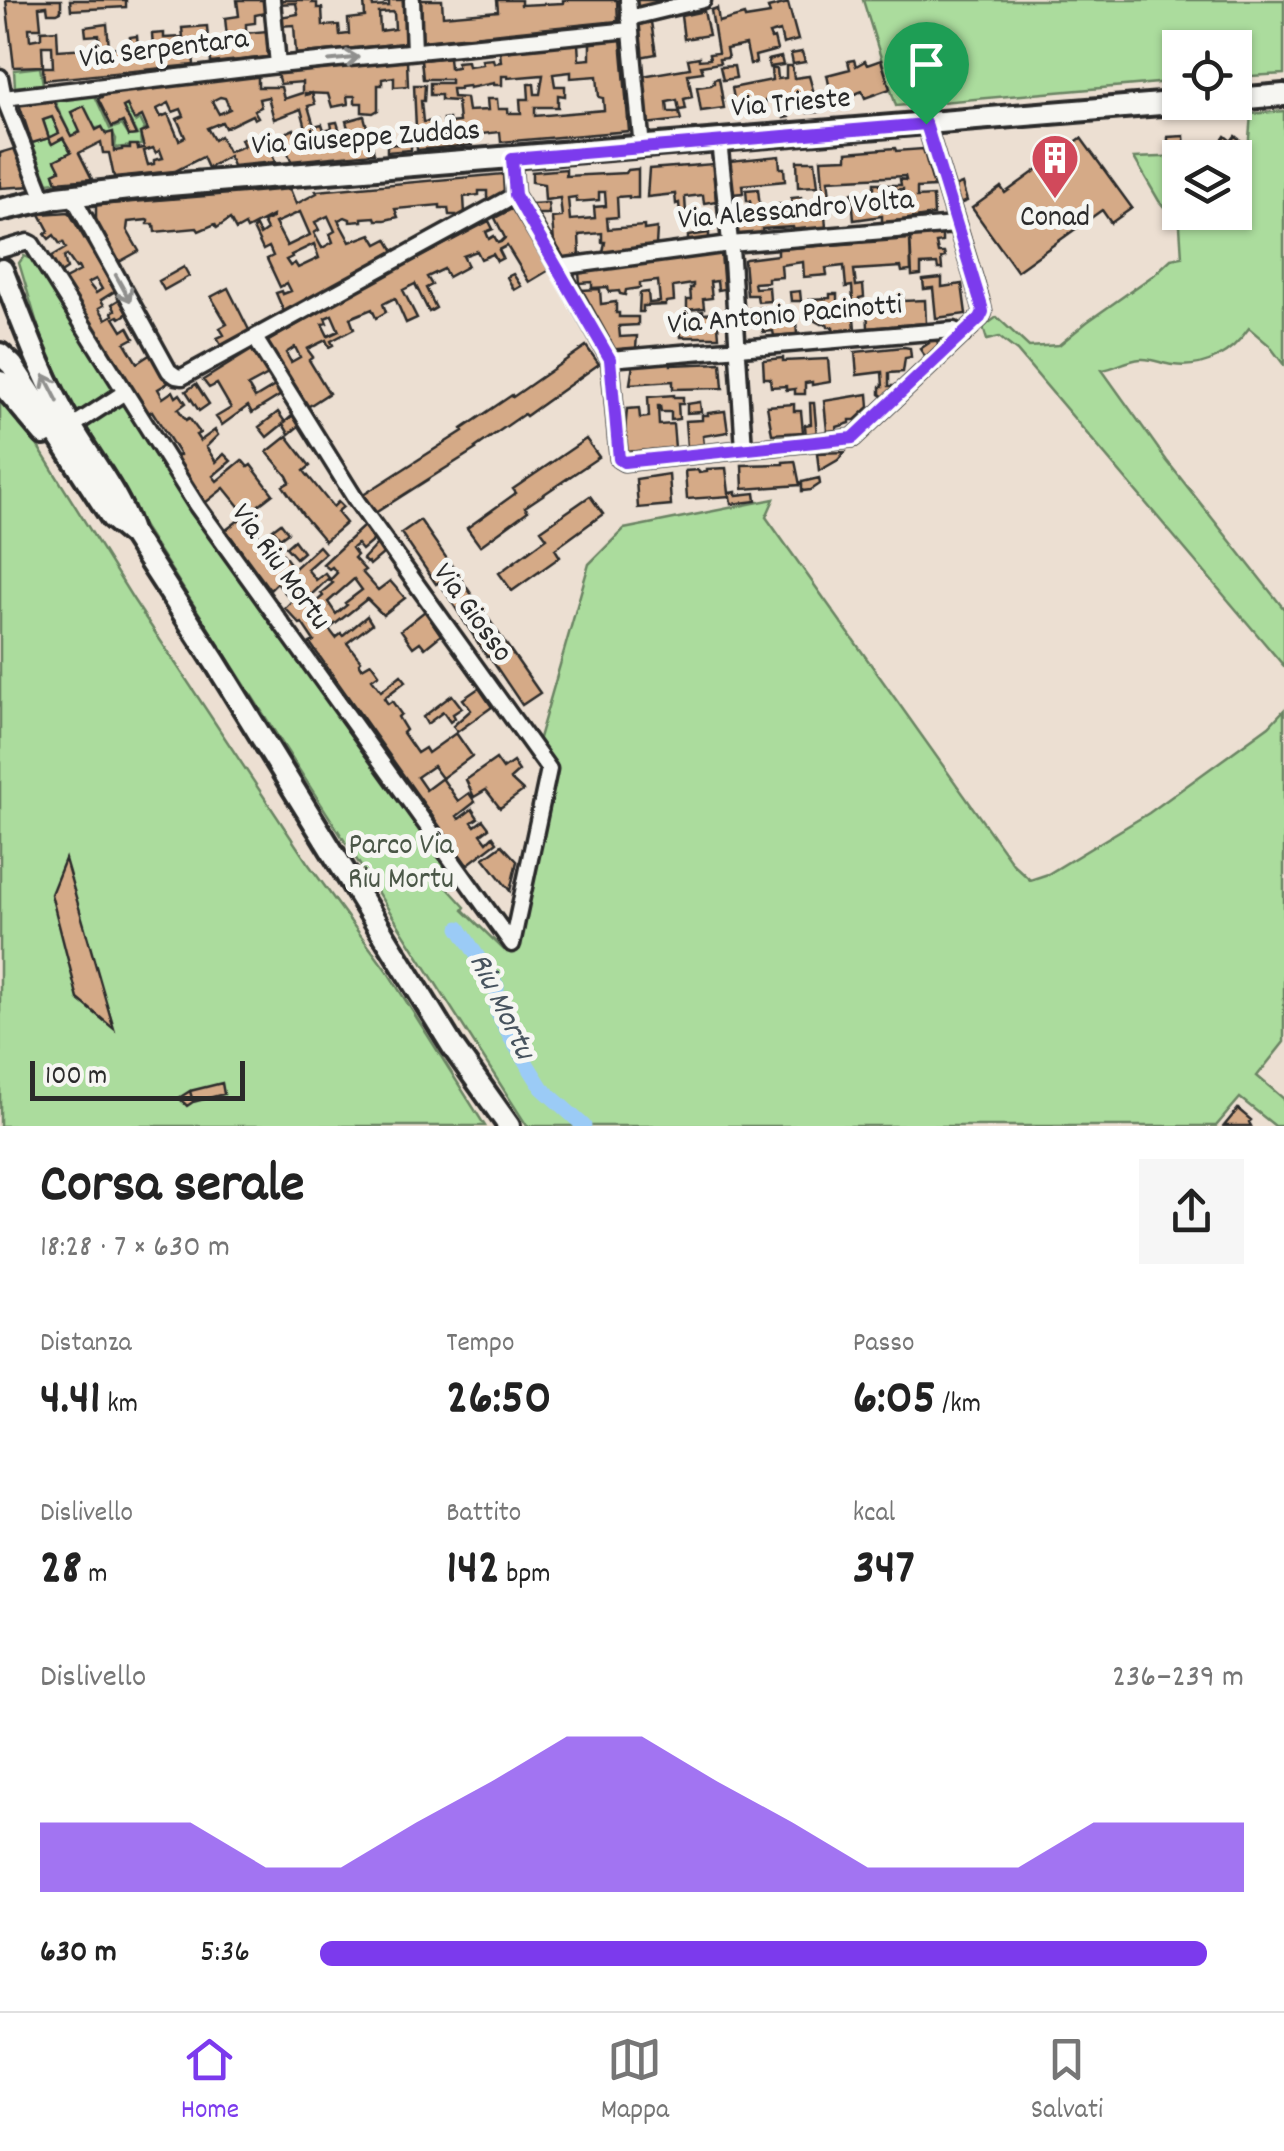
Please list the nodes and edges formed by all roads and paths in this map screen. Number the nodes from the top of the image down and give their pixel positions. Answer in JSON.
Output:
{"nodes":[{"id":1,"x":272,"y":0,"type":"edge"},
{"id":2,"x":412,"y":0,"type":"edge"},
{"id":3,"x":628,"y":0,"type":"edge"},
{"id":4,"x":704,"y":0,"type":"edge"},
{"id":5,"x":630,"y":24,"type":"junction"},
{"id":6,"x":414,"y":51,"type":"junction"},
{"id":7,"x":278,"y":65,"type":"junction"},
{"id":8,"x":0,"y":77,"type":"edge"},
{"id":9,"x":1284,"y":94,"type":"edge"},
{"id":10,"x":1252,"y":97,"type":"edge"},
{"id":11,"x":4,"y":98,"type":"junction"},
{"id":12,"x":1162,"y":104,"type":"edge"},
{"id":13,"x":926,"y":124,"type":"junction"},
{"id":14,"x":719,"y":141,"type":"junction"},
{"id":15,"x":642,"y":148,"type":"junction"},
{"id":16,"x":512,"y":159,"type":"junction"},
{"id":17,"x":0,"y":194,"type":"edge"},
{"id":18,"x":515,"y":195,"type":"junction"},
{"id":19,"x":68,"y":197,"type":"junction"},
{"id":20,"x":0,"y":210,"type":"edge"},
{"id":21,"x":955,"y":225,"type":"junction"},
{"id":22,"x":8,"y":230,"type":"edge"},
{"id":23,"x":21,"y":244,"type":"junction"},
{"id":24,"x":730,"y":244,"type":"junction"},
{"id":25,"x":0,"y":266,"type":"edge"},
{"id":26,"x":558,"y":267,"type":"junction"},
{"id":27,"x":963,"y":334,"type":"junction"},
{"id":28,"x":254,"y":338,"type":"junction"},
{"id":29,"x":738,"y":350,"type":"junction"},
{"id":30,"x":0,"y":354,"type":"edge"},
{"id":31,"x":610,"y":359,"type":"junction"},
{"id":32,"x":0,"y":382,"type":"edge"},
{"id":33,"x":124,"y":392,"type":"junction"},
{"id":34,"x":72,"y":426,"type":"junction"},
{"id":35,"x":744,"y":449,"type":"junction"},
{"id":36,"x":106,"y":508,"type":"junction"},
{"id":37,"x":132,"y":534,"type":"junction"},
{"id":38,"x":512,"y":944,"type":"joint"},
{"id":39,"x":508,"y":1126,"type":"edge"}],
"edges":[{"from":1,"to":7,"type":"street"},
{"from":2,"to":6,"type":"street"},
{"from":3,"to":5,"type":"street"},
{"from":4,"to":5,"type":"street","name":"Via Serpentara"},
{"from":5,"to":6,"type":"street","name":"Via Serpentara"},
{"from":5,"to":15,"type":"street"},
{"from":7,"to":6,"type":"street","name":"Via Serpentara","one_way":true},
{"from":7,"to":11,"type":"street","name":"Via Serpentara"},
{"from":8,"to":11,"type":"street"},
{"from":9,"to":10,"type":"street"},
{"from":11,"to":19,"type":"street"},
{"from":12,"to":13,"type":"street","name":"Via Trieste"},
{"from":13,"to":14,"type":"street","name":"Via Trieste"},
{"from":13,"to":21,"type":"street"},
{"from":14,"to":15,"type":"street","name":"Via Trieste"},
{"from":14,"to":24,"type":"street"},
{"from":15,"to":16,"type":"street","name":"Via Giuseppe Zuddas"},
{"from":16,"to":18,"type":"street"},
{"from":16,"to":19,"type":"street","name":"Via Giuseppe Zuddas"},
{"from":17,"to":19,"type":"street","name":"Via Giuseppe Zuddas"},
{"from":18,"to":26,"type":"street"},
{"from":18,"to":28,"type":"street"},
{"from":19,"to":20,"type":"street","name":"Via Giuseppe Zuddas"},
{"from":19,"to":22,"type":"street","name":"Via Giuseppe Zuddas"},
{"from":19,"to":28,"type":"street","one_way":true},
{"from":21,"to":24,"type":"street","name":"Via Alessandro Volta"},
{"from":21,"to":27,"type":"street"},
{"from":22,"to":23,"type":"street"},
{"from":23,"to":25,"type":"street"},
{"from":23,"to":33,"type":"street","name":"Via Riu Mortu"},
{"from":24,"to":26,"type":"street","name":"Via Alessandro Volta"},
{"from":24,"to":29,"type":"street"},
{"from":34,"to":25,"type":"street","one_way":true},
{"from":26,"to":31,"type":"street"},
{"from":27,"to":29,"type":"street","name":"Via Antonio Pacinotti"},
{"from":27,"to":35,"type":"street"},
{"from":28,"to":38,"type":"street","name":"Via Giosso"},
{"from":29,"to":31,"type":"street","name":"Via Antonio Pacinotti"},
{"from":29,"to":35,"type":"street"},
{"from":30,"to":36,"type":"street"},
{"from":31,"to":35,"type":"street"},
{"from":32,"to":36,"type":"street"},
{"from":33,"to":34,"type":"street"},
{"from":33,"to":38,"type":"street","name":"Via Riu Mortu"},
{"from":34,"to":37,"type":"street"},
{"from":36,"to":37,"type":"street"},
{"from":37,"to":39,"type":"street"}]}
